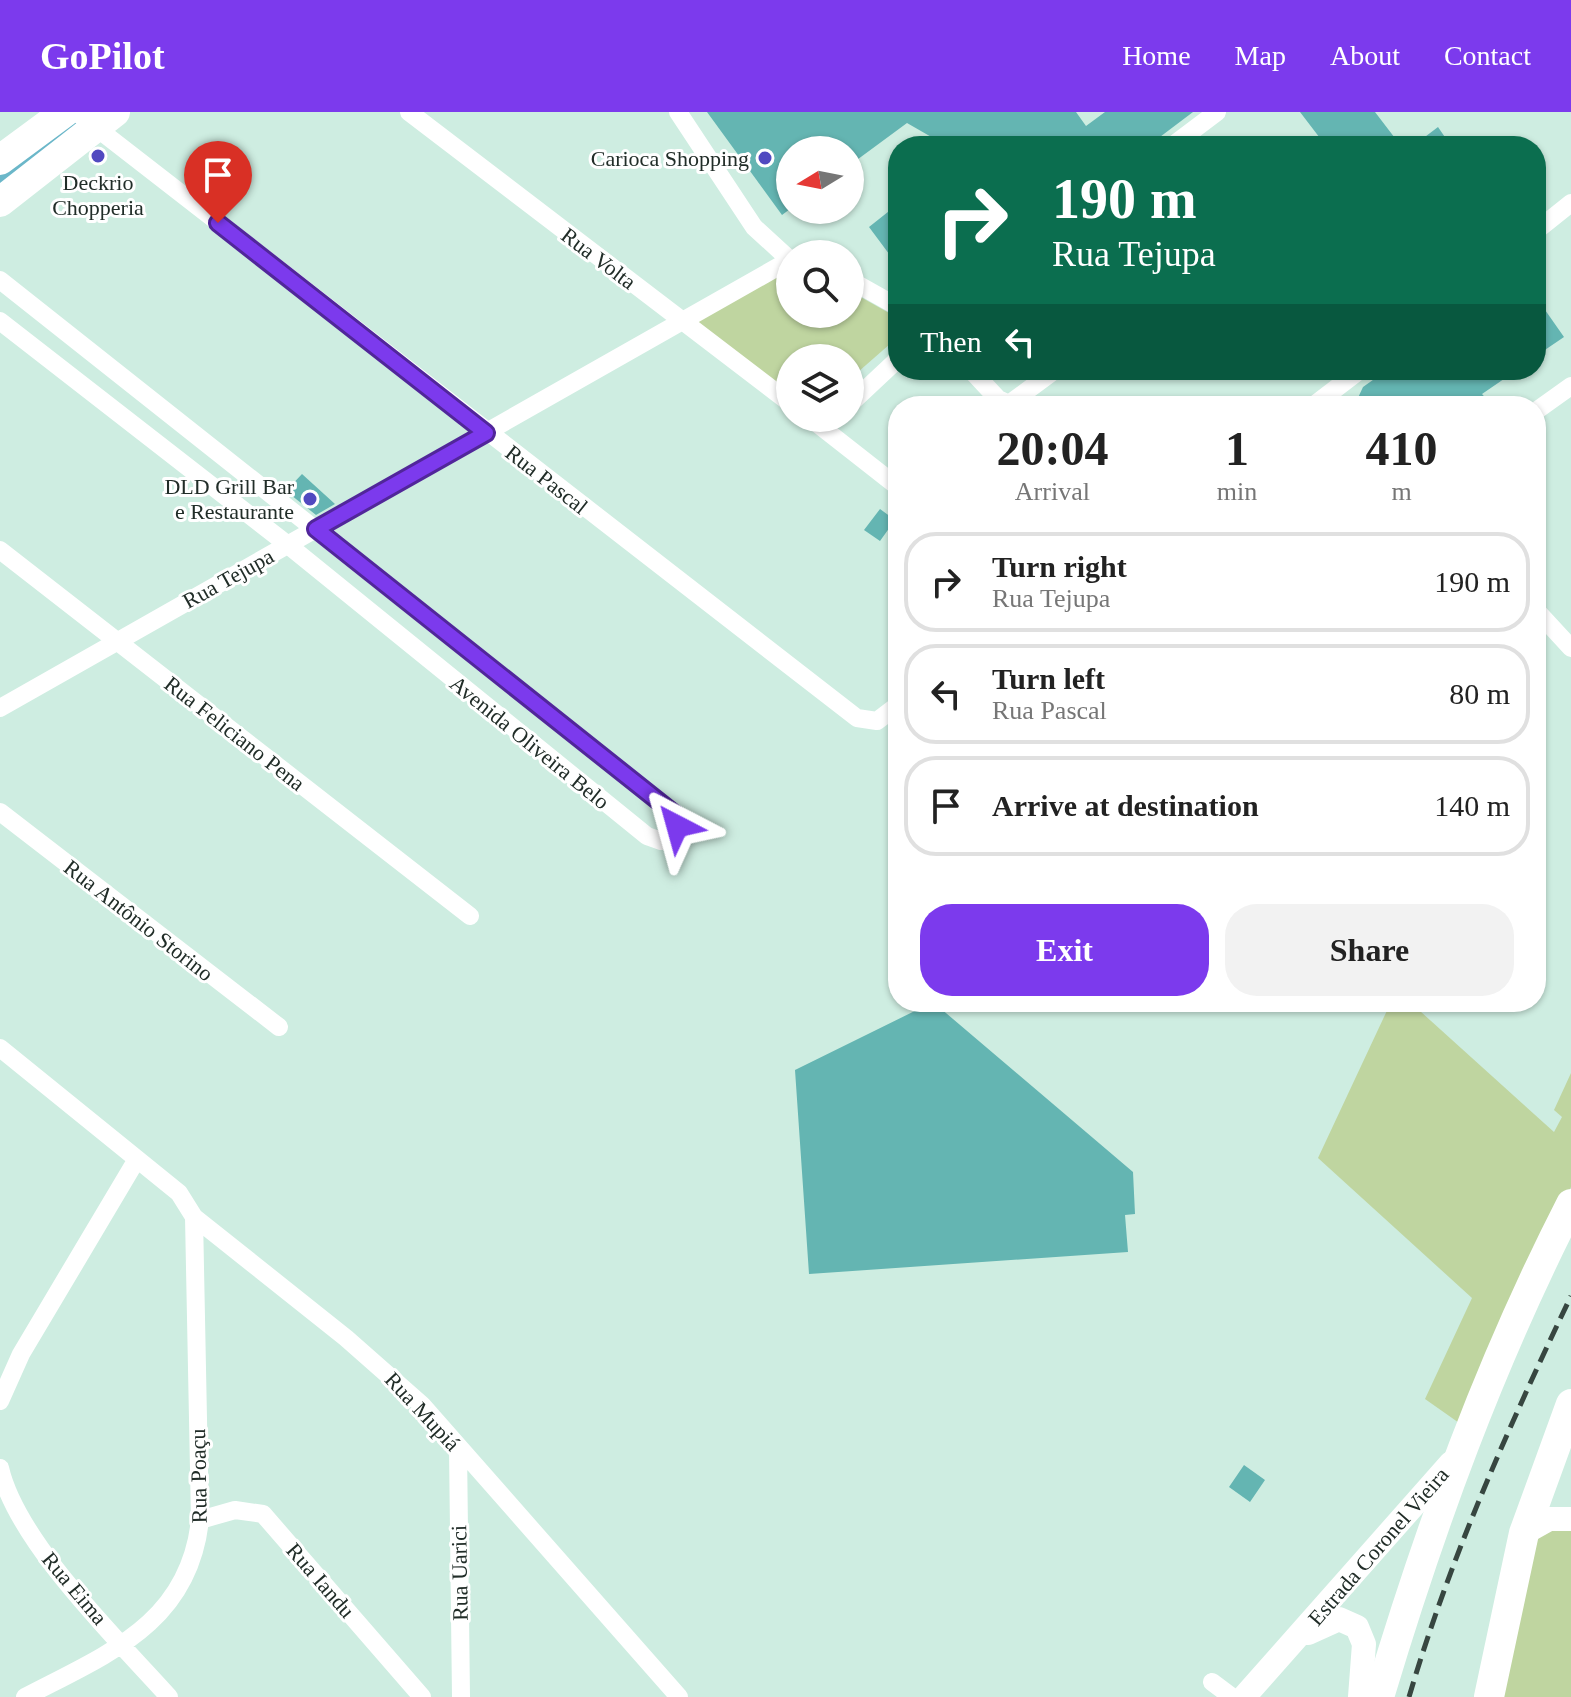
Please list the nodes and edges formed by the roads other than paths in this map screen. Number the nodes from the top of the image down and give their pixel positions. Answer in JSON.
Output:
{"nodes":[{"id":1,"x":409,"y":112,"type":"edge"},
{"id":2,"x":678,"y":112,"type":"edge"},
{"id":3,"x":1217,"y":112,"type":"edge"},
{"id":4,"x":86,"y":116,"type":"edge"},
{"id":5,"x":1196,"y":136,"type":"edge"},
{"id":6,"x":0,"y":160,"type":"edge"},
{"id":7,"x":0,"y":202,"type":"edge"},
{"id":8,"x":1571,"y":203,"type":"edge"},
{"id":9,"x":1546,"y":223,"type":"edge"},
{"id":10,"x":776,"y":247,"type":"edge"},
{"id":11,"x":776,"y":268,"type":"edge"},
{"id":12,"x":0,"y":280,"type":"edge"},
{"id":13,"x":864,"y":288,"type":"edge"},
{"id":14,"x":888,"y":301,"type":"edge"},
{"id":15,"x":680,"y":320,"type":"junction"},
{"id":16,"x":0,"y":321,"type":"edge"},
{"id":17,"x":888,"y":368,"type":"edge"},
{"id":18,"x":980,"y":380,"type":"edge"},
{"id":19,"x":1041,"y":380,"type":"edge"},
{"id":20,"x":1349,"y":380,"type":"edge"},
{"id":21,"x":1571,"y":386,"type":"edge"},
{"id":22,"x":864,"y":391,"type":"edge"},
{"id":23,"x":776,"y":392,"type":"edge"},
{"id":24,"x":995,"y":396,"type":"edge"},
{"id":25,"x":1020,"y":396,"type":"edge"},
{"id":26,"x":1332,"y":396,"type":"edge"},
{"id":27,"x":1546,"y":404,"type":"edge"},
{"id":28,"x":835,"y":432,"type":"edge"},
{"id":29,"x":486,"y":433,"type":"junction"},
{"id":30,"x":888,"y":478,"type":"edge"},
{"id":31,"x":316,"y":529,"type":"junction"},
{"id":32,"x":288,"y":545,"type":"junction"},
{"id":33,"x":0,"y":550,"type":"edge"},
{"id":34,"x":1546,"y":621,"type":"edge"},
{"id":35,"x":117,"y":640,"type":"junction"},
{"id":36,"x":1571,"y":648,"type":"edge"},
{"id":37,"x":0,"y":708,"type":"edge"},
{"id":38,"x":888,"y":711,"type":"edge"},
{"id":39,"x":0,"y":812,"type":"edge"},
{"id":40,"x":470,"y":916,"type":"dead end"},
{"id":41,"x":279,"y":1027,"type":"dead end"},
{"id":42,"x":0,"y":1048,"type":"edge"},
{"id":43,"x":137,"y":1159,"type":"junction"},
{"id":44,"x":1571,"y":1204,"type":"edge"},
{"id":45,"x":194,"y":1217,"type":"junction"},
{"id":46,"x":1571,"y":1243,"type":"edge"},
{"id":47,"x":1536,"y":1272,"type":"junction"},
{"id":48,"x":1571,"y":1380,"type":"edge"},
{"id":49,"x":0,"y":1401,"type":"edge"},
{"id":50,"x":1571,"y":1404,"type":"edge"},
{"id":51,"x":458,"y":1448,"type":"junction"},
{"id":52,"x":1462,"y":1448,"type":"junction"},
{"id":53,"x":0,"y":1468,"type":"edge"},
{"id":54,"x":1571,"y":1519,"type":"edge"},
{"id":55,"x":200,"y":1520,"type":"junction"},
{"id":56,"x":1524,"y":1533,"type":"junction"},
{"id":57,"x":1293,"y":1643,"type":"junction"},
{"id":58,"x":123,"y":1645,"type":"junction"},
{"id":59,"x":1212,"y":1682,"type":"dead end"},
{"id":60,"x":25,"y":1697,"type":"edge"},
{"id":61,"x":169,"y":1697,"type":"edge"},
{"id":62,"x":422,"y":1697,"type":"edge"},
{"id":63,"x":461,"y":1697,"type":"edge"},
{"id":64,"x":679,"y":1697,"type":"edge"},
{"id":65,"x":1232,"y":1697,"type":"edge"},
{"id":66,"x":1244,"y":1697,"type":"edge"},
{"id":67,"x":1360,"y":1697,"type":"edge"},
{"id":68,"x":1379,"y":1697,"type":"edge"},
{"id":69,"x":1489,"y":1697,"type":"edge"}],
"edges":[{"from":1,"to":15,"type":"street","name":"Rua Volta"},
{"from":2,"to":10,"type":"street"},
{"from":3,"to":5,"type":"street"},
{"from":4,"to":6,"type":"main road"},
{"from":4,"to":7,"type":"main road"},
{"from":4,"to":29,"type":"street","name":"Rua Pascal"},
{"from":8,"to":9,"type":"street"},
{"from":11,"to":15,"type":"street","name":"Rua Tejupa"},
{"from":12,"to":31,"type":"street","name":"Avenida Oliveira Belo"},
{"from":13,"to":14,"type":"street"},
{"from":15,"to":23,"type":"street","name":"Rua Volta"},
{"from":15,"to":29,"type":"street","name":"Rua Tejupa"},
{"from":16,"to":32,"type":"street","name":"Avenida Oliveira Belo"},
{"from":17,"to":22,"type":"street"},
{"from":18,"to":24,"type":"street"},
{"from":19,"to":25,"type":"street"},
{"from":20,"to":26,"type":"street"},
{"from":21,"to":27,"type":"street"},
{"from":28,"to":30,"type":"street"},
{"from":29,"to":31,"type":"street","name":"Rua Tejupa"},
{"from":29,"to":38,"type":"street","name":"Rua Pascal"},
{"from":31,"to":32,"type":"street","name":"Rua Tejupa"},
{"from":31,"to":32,"type":"street","name":"Avenida Oliveira Belo"},
{"from":32,"to":35,"type":"street","name":"Rua Tejupa"},
{"from":33,"to":35,"type":"street","name":"Rua Feliciano Pena"},
{"from":34,"to":36,"type":"street"},
{"from":35,"to":37,"type":"street","name":"Rua Tejupa"},
{"from":35,"to":40,"type":"street","name":"Rua Feliciano Pena"},
{"from":39,"to":41,"type":"street","name":"Rua Antônio Storino"},
{"from":42,"to":43,"type":"street","name":"Rua Mupiá"},
{"from":43,"to":45,"type":"street","name":"Rua Mupiá"},
{"from":43,"to":49,"type":"street"},
{"from":44,"to":47,"type":"main road"},
{"from":45,"to":51,"type":"street","name":"Rua Mupiá"},
{"from":45,"to":55,"type":"street","name":"Rua Poaçu"},
{"from":46,"to":47,"type":"street"},
{"from":47,"to":52,"type":"main road"},
{"from":48,"to":56,"type":"main road"},
{"from":50,"to":56,"type":"main road"},
{"from":51,"to":63,"type":"street","name":"Rua Uarici"},
{"from":51,"to":64,"type":"street","name":"Rua Mupiá"},
{"from":52,"to":57,"type":"street","name":"Estrada Coronel Vieira"},
{"from":52,"to":68,"type":"main road"},
{"from":53,"to":58,"type":"street","name":"Rua Eima"},
{"from":54,"to":56,"type":"street"},
{"from":55,"to":58,"type":"street","name":"Rua Poaçu"},
{"from":55,"to":62,"type":"street","name":"Rua Iandu"},
{"from":56,"to":69,"type":"main road"},
{"from":57,"to":66,"type":"street","name":"Estrada Coronel Vieira"},
{"from":57,"to":67,"type":"street","name":"Estrada Coronel Vieira"},
{"from":58,"to":60,"type":"street","name":"Rua Poaçu"},
{"from":58,"to":61,"type":"street","name":"Rua Eima"},
{"from":59,"to":65,"type":"street"}]}
